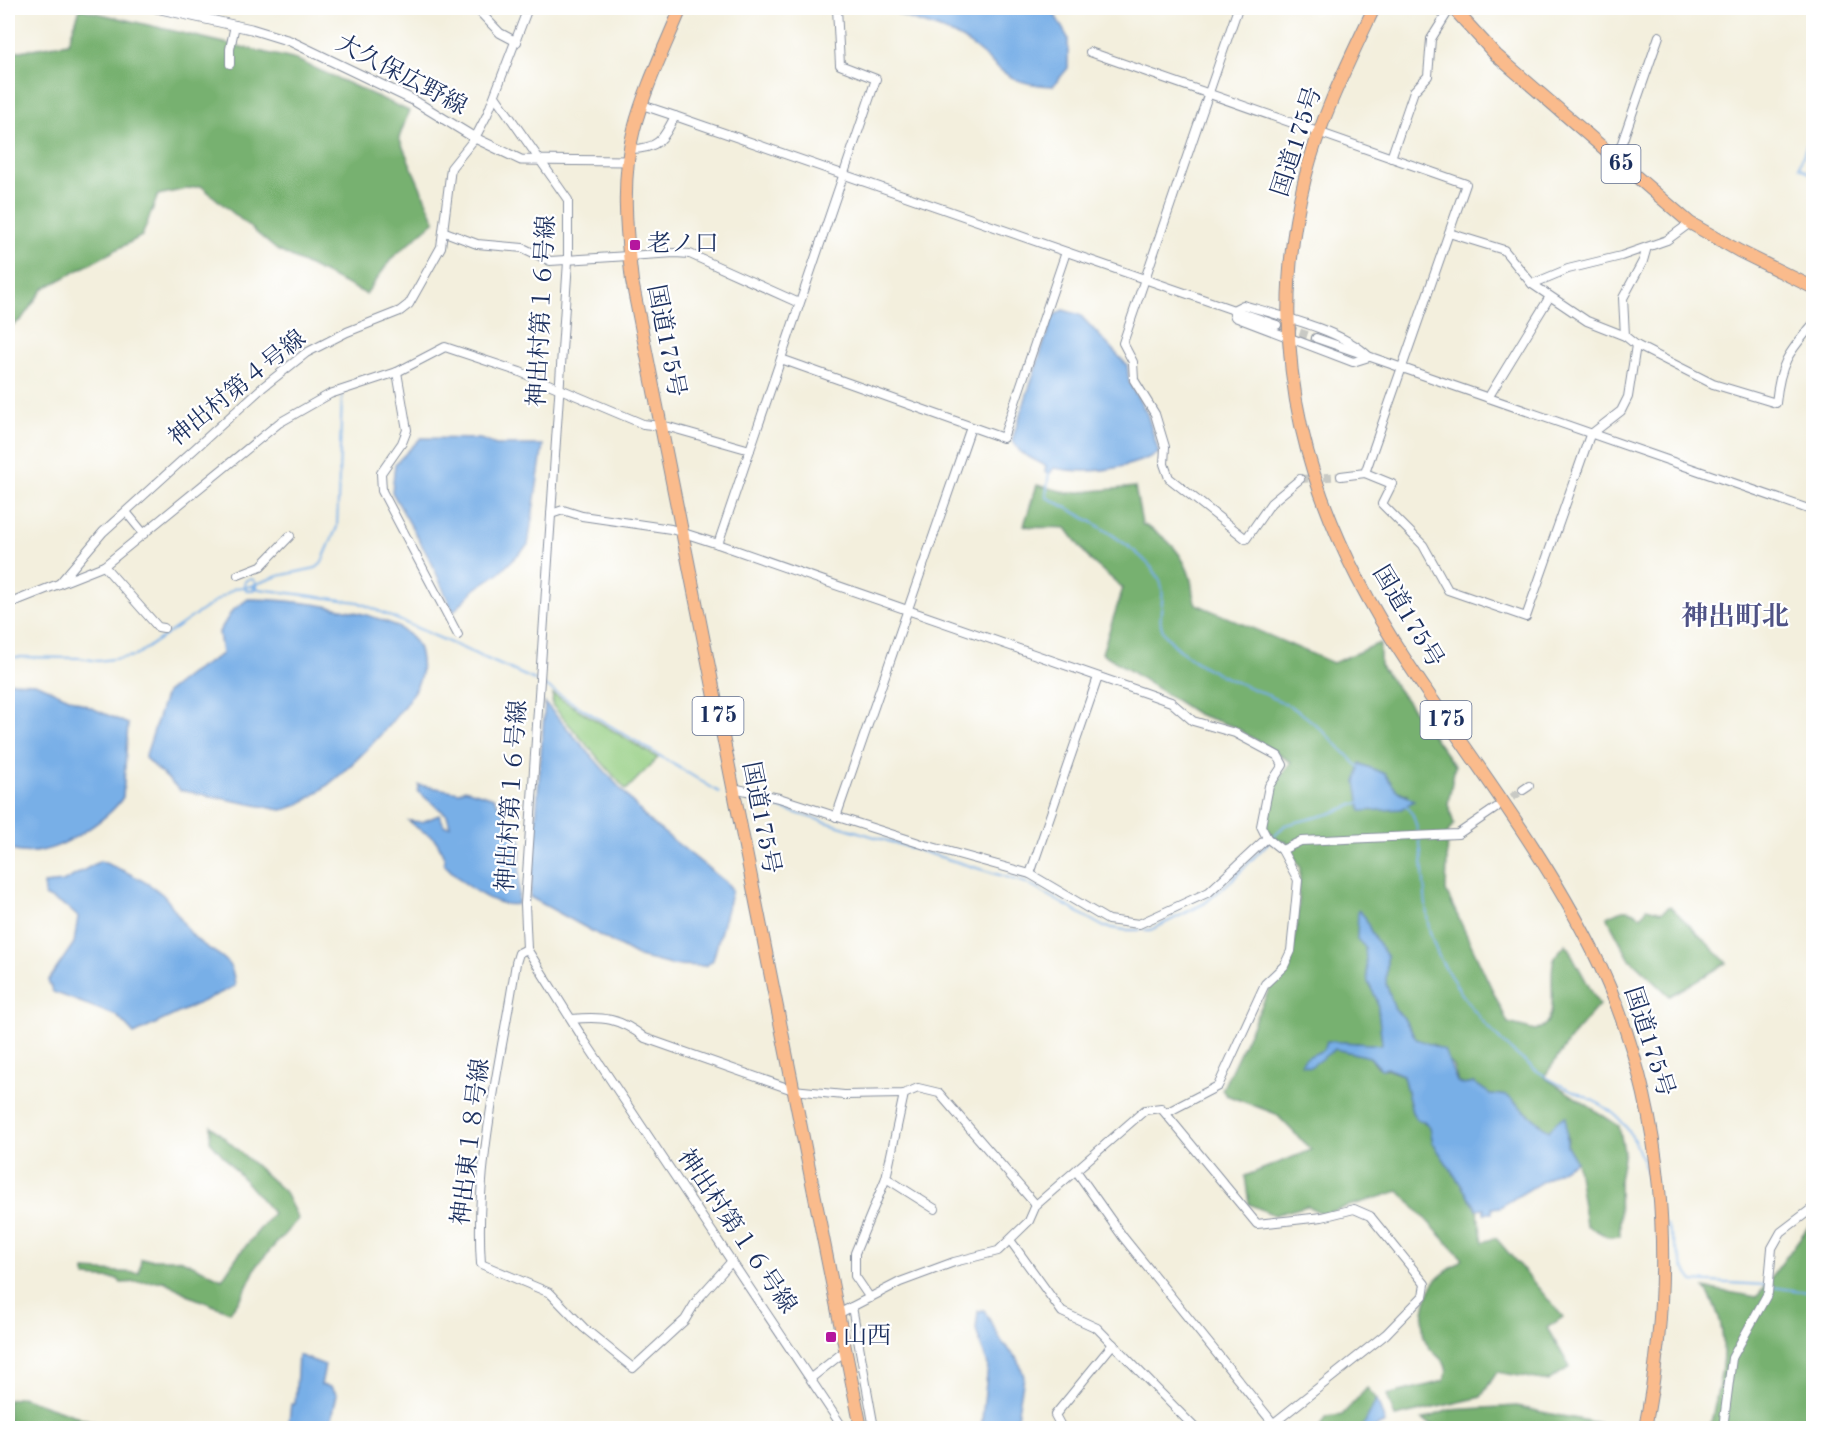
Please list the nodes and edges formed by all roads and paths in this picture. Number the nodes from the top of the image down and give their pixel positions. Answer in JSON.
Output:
{"nodes":[{"id":1,"x":156,"y":8,"type":"edge"},
{"id":2,"x":476,"y":8,"type":"edge"},
{"id":3,"x":528,"y":8,"type":"edge"},
{"id":4,"x":681,"y":8,"type":"edge"},
{"id":5,"x":837,"y":8,"type":"edge"},
{"id":6,"x":1238,"y":8,"type":"edge"},
{"id":7,"x":1374,"y":8,"type":"edge"},
{"id":8,"x":1448,"y":8,"type":"edge"},
{"id":9,"x":1453,"y":8,"type":"edge"},
{"id":10,"x":235,"y":25,"type":"junction"},
{"id":11,"x":1659,"y":36,"type":"dead end"},
{"id":12,"x":517,"y":42,"type":"junction"},
{"id":13,"x":1090,"y":52,"type":"dead end"},
{"id":14,"x":231,"y":64,"type":"dead end"},
{"id":15,"x":1209,"y":95,"type":"junction"},
{"id":16,"x":495,"y":96,"type":"junction"},
{"id":17,"x":642,"y":105,"type":"junction"},
{"id":18,"x":675,"y":116,"type":"junction"},
{"id":19,"x":1319,"y":132,"type":"junction"},
{"id":20,"x":476,"y":138,"type":"junction"},
{"id":21,"x":629,"y":155,"type":"junction"},
{"id":22,"x":1391,"y":158,"type":"junction"},
{"id":23,"x":1616,"y":159,"type":"junction"},
{"id":24,"x":541,"y":162,"type":"junction"},
{"id":25,"x":844,"y":175,"type":"junction"},
{"id":26,"x":1690,"y":223,"type":"junction"},
{"id":27,"x":445,"y":232,"type":"junction"},
{"id":28,"x":1449,"y":233,"type":"junction"},
{"id":29,"x":1647,"y":247,"type":"junction"},
{"id":30,"x":1066,"y":252,"type":"junction"},
{"id":31,"x":629,"y":258,"type":"junction"},
{"id":32,"x":568,"y":261,"type":"junction"},
{"id":33,"x":1145,"y":279,"type":"junction"},
{"id":34,"x":1532,"y":284,"type":"junction"},
{"id":35,"x":1814,"y":288,"type":"edge"},
{"id":36,"x":1549,"y":298,"type":"junction"},
{"id":37,"x":800,"y":303,"type":"junction"},
{"id":38,"x":1233,"y":310,"type":"junction"},
{"id":39,"x":1290,"y":319,"type":"junction"},
{"id":40,"x":1814,"y":322,"type":"edge"},
{"id":41,"x":1277,"y":325,"type":"tunnel mouth"},
{"id":42,"x":1625,"y":336,"type":"junction"},
{"id":43,"x":1289,"y":338,"type":"junction"},
{"id":44,"x":1316,"y":338,"type":"tunnel mouth"},
{"id":45,"x":1636,"y":345,"type":"junction"},
{"id":46,"x":1369,"y":357,"type":"junction"},
{"id":47,"x":781,"y":359,"type":"junction"},
{"id":48,"x":1403,"y":368,"type":"junction"},
{"id":49,"x":397,"y":372,"type":"junction"},
{"id":50,"x":559,"y":390,"type":"junction"},
{"id":51,"x":1488,"y":398,"type":"junction"},
{"id":52,"x":659,"y":425,"type":"junction"},
{"id":53,"x":971,"y":427,"type":"junction"},
{"id":54,"x":1590,"y":435,"type":"junction"},
{"id":55,"x":750,"y":450,"type":"junction"},
{"id":56,"x":1365,"y":472,"type":"junction"},
{"id":57,"x":1341,"y":476,"type":"tunnel mouth"},
{"id":58,"x":1300,"y":479,"type":"tunnel mouth"},
{"id":59,"x":1814,"y":511,"type":"edge"},
{"id":60,"x":126,"y":512,"type":"junction"},
{"id":61,"x":550,"y":514,"type":"junction"},
{"id":62,"x":683,"y":533,"type":"junction"},
{"id":63,"x":144,"y":534,"type":"junction"},
{"id":64,"x":290,"y":536,"type":"dead end"},
{"id":65,"x":718,"y":544,"type":"junction"},
{"id":66,"x":104,"y":566,"type":"junction"},
{"id":67,"x":238,"y":576,"type":"dead end"},
{"id":68,"x":58,"y":585,"type":"junction"},
{"id":69,"x":8,"y":604,"type":"edge"},
{"id":70,"x":907,"y":611,"type":"junction"},
{"id":71,"x":164,"y":628,"type":"dead end"},
{"id":72,"x":458,"y":635,"type":"dead end"},
{"id":73,"x":1098,"y":677,"type":"junction"},
{"id":74,"x":733,"y":788,"type":"junction"},
{"id":75,"x":1496,"y":808,"type":"tunnel mouth"},
{"id":76,"x":836,"y":817,"type":"junction"},
{"id":77,"x":1267,"y":838,"type":"junction"},
{"id":78,"x":1281,"y":850,"type":"junction"},
{"id":79,"x":1030,"y":874,"type":"junction"},
{"id":80,"x":527,"y":949,"type":"junction"},
{"id":81,"x":572,"y":1019,"type":"junction"},
{"id":82,"x":793,"y":1090,"type":"junction"},
{"id":83,"x":904,"y":1094,"type":"junction"},
{"id":84,"x":1166,"y":1113,"type":"junction"},
{"id":85,"x":1077,"y":1172,"type":"junction"},
{"id":86,"x":886,"y":1178,"type":"junction"},
{"id":87,"x":1036,"y":1205,"type":"junction"},
{"id":88,"x":1814,"y":1207,"type":"edge"},
{"id":89,"x":935,"y":1209,"type":"dead end"},
{"id":90,"x":1010,"y":1240,"type":"junction"},
{"id":91,"x":732,"y":1261,"type":"junction"},
{"id":92,"x":870,"y":1298,"type":"junction"},
{"id":93,"x":852,"y":1307,"type":"junction"},
{"id":94,"x":838,"y":1314,"type":"junction"},
{"id":95,"x":1113,"y":1344,"type":"junction"},
{"id":96,"x":845,"y":1351,"type":"junction"},
{"id":97,"x":811,"y":1378,"type":"junction"},
{"id":98,"x":1276,"y":1426,"type":"edge"},
{"id":99,"x":843,"y":1428,"type":"edge"},
{"id":100,"x":861,"y":1428,"type":"edge"},
{"id":101,"x":874,"y":1428,"type":"edge"},
{"id":102,"x":1062,"y":1428,"type":"edge"},
{"id":103,"x":1196,"y":1428,"type":"edge"},
{"id":104,"x":1263,"y":1428,"type":"edge"},
{"id":105,"x":1646,"y":1428,"type":"edge"},
{"id":106,"x":1723,"y":1428,"type":"edge"}],
"edges":[{"from":1,"to":10,"type":"street","name":"大久保広野線"},
{"from":2,"to":12,"type":"street"},
{"from":3,"to":12,"type":"street","name":"神出村第４号線"},
{"from":4,"to":17,"type":"main road","name":"国道175号","number":"175"},
{"from":5,"to":25,"type":"street"},
{"from":6,"to":15,"type":"street"},
{"from":7,"to":19,"type":"main road","name":"国道175号","number":"175"},
{"from":8,"to":22,"type":"street"},
{"from":9,"to":23,"type":"main road","number":"65"},
{"from":10,"to":14,"type":"street"},
{"from":10,"to":20,"type":"street","name":"大久保広野線"},
{"from":11,"to":23,"type":"street"},
{"from":12,"to":16,"type":"street","name":"神出村第４号線"},
{"from":13,"to":15,"type":"street"},
{"from":15,"to":19,"type":"street"},
{"from":15,"to":33,"type":"street"},
{"from":16,"to":20,"type":"street","name":"神出村第４号線"},
{"from":16,"to":24,"type":"street","name":"神出村第１６号線"},
{"from":17,"to":18,"type":"street"},
{"from":17,"to":21,"type":"main road","name":"国道175号","number":"175"},
{"from":18,"to":21,"type":"street"},
{"from":18,"to":25,"type":"street"},
{"from":19,"to":22,"type":"street"},
{"from":19,"to":39,"type":"main road","name":"国道175号","number":"175"},
{"from":20,"to":24,"type":"street","name":"大久保広野線"},
{"from":20,"to":27,"type":"street","name":"神出村第４号線"},
{"from":21,"to":24,"type":"street","name":"大久保広野線"},
{"from":21,"to":31,"type":"main road","name":"国道175号","number":"175"},
{"from":22,"to":28,"type":"street"},
{"from":23,"to":26,"type":"main road","number":"65"},
{"from":24,"to":32,"type":"street","name":"神出村第１６号線"},
{"from":25,"to":30,"type":"street"},
{"from":25,"to":37,"type":"street"},
{"from":26,"to":29,"type":"street"},
{"from":26,"to":35,"type":"main road","number":"65"},
{"from":27,"to":32,"type":"street"},
{"from":27,"to":60,"type":"street","name":"神出村第４号線"},
{"from":28,"to":34,"type":"street"},
{"from":28,"to":48,"type":"street"},
{"from":29,"to":34,"type":"street"},
{"from":29,"to":42,"type":"street"},
{"from":30,"to":33,"type":"street"},
{"from":30,"to":53,"type":"street"},
{"from":31,"to":32,"type":"street"},
{"from":31,"to":37,"type":"street"},
{"from":31,"to":52,"type":"main road","name":"国道175号","number":"175"},
{"from":32,"to":50,"type":"street","name":"神出村第１６号線"},
{"from":33,"to":38,"type":"street"},
{"from":33,"to":58,"type":"street"},
{"from":34,"to":36,"type":"street"},
{"from":36,"to":42,"type":"street"},
{"from":36,"to":51,"type":"street"},
{"from":37,"to":47,"type":"street"},
{"from":38,"to":39,"type":"street"},
{"from":38,"to":41,"type":"street"},
{"from":38,"to":43,"type":"street"},
{"from":39,"to":43,"type":"main road","name":"国道175号","number":"175"},
{"from":39,"to":46,"type":"street"},
{"from":40,"to":45,"type":"street"},
{"from":42,"to":45,"type":"street"},
{"from":43,"to":46,"type":"street"},
{"from":43,"to":105,"type":"main road","name":"国道175号","number":"175"},
{"from":44,"to":46,"type":"street"},
{"from":45,"to":54,"type":"street"},
{"from":46,"to":48,"type":"street"},
{"from":47,"to":53,"type":"street"},
{"from":47,"to":55,"type":"street"},
{"from":48,"to":51,"type":"street"},
{"from":48,"to":56,"type":"street"},
{"from":49,"to":50,"type":"street"},
{"from":49,"to":63,"type":"street"},
{"from":49,"to":72,"type":"street"},
{"from":50,"to":52,"type":"street"},
{"from":50,"to":61,"type":"street","name":"神出村第１６号線"},
{"from":51,"to":54,"type":"street"},
{"from":52,"to":55,"type":"street"},
{"from":52,"to":62,"type":"main road","name":"国道175号","number":"175"},
{"from":53,"to":70,"type":"street"},
{"from":54,"to":56,"type":"street"},
{"from":54,"to":59,"type":"street"},
{"from":55,"to":65,"type":"street"},
{"from":56,"to":57,"type":"street"},
{"from":60,"to":63,"type":"street"},
{"from":60,"to":68,"type":"street","name":"神出村第４号線"},
{"from":61,"to":62,"type":"street"},
{"from":61,"to":80,"type":"street","name":"神出村第１６号線"},
{"from":62,"to":65,"type":"street"},
{"from":62,"to":74,"type":"main road","name":"国道175号","number":"175"},
{"from":63,"to":66,"type":"street"},
{"from":64,"to":67,"type":"street"},
{"from":65,"to":70,"type":"street"},
{"from":66,"to":68,"type":"street"},
{"from":66,"to":71,"type":"street"},
{"from":68,"to":69,"type":"street"},
{"from":70,"to":73,"type":"street"},
{"from":70,"to":76,"type":"street"},
{"from":73,"to":77,"type":"street"},
{"from":73,"to":79,"type":"street"},
{"from":74,"to":76,"type":"street"},
{"from":74,"to":82,"type":"main road","name":"国道175号","number":"175"},
{"from":75,"to":78,"type":"street"},
{"from":76,"to":79,"type":"street"},
{"from":77,"to":78,"type":"street"},
{"from":77,"to":79,"type":"street"},
{"from":78,"to":84,"type":"street"},
{"from":80,"to":81,"type":"street","name":"神出村第１６号線"},
{"from":80,"to":91,"type":"street","name":"神出東１８号線"},
{"from":81,"to":82,"type":"street"},
{"from":81,"to":91,"type":"street","name":"神出村第１６号線"},
{"from":82,"to":83,"type":"street"},
{"from":82,"to":94,"type":"main road","name":"国道175号","number":"175"},
{"from":83,"to":86,"type":"street"},
{"from":83,"to":87,"type":"street"},
{"from":84,"to":85,"type":"street"},
{"from":84,"to":98,"type":"street"},
{"from":85,"to":87,"type":"street"},
{"from":85,"to":98,"type":"street"},
{"from":86,"to":89,"type":"street"},
{"from":86,"to":92,"type":"street"},
{"from":87,"to":90,"type":"street"},
{"from":88,"to":106,"type":"street"},
{"from":90,"to":92,"type":"street"},
{"from":90,"to":95,"type":"street"},
{"from":91,"to":97,"type":"street","name":"神出村第１６号線"},
{"from":92,"to":93,"type":"street"},
{"from":93,"to":94,"type":"street"},
{"from":93,"to":101,"type":"street"},
{"from":94,"to":96,"type":"main road","name":"国道175号","number":"175"},
{"from":95,"to":102,"type":"street"},
{"from":95,"to":103,"type":"street"},
{"from":96,"to":97,"type":"street"},
{"from":96,"to":100,"type":"main road","name":"国道175号","number":"175"},
{"from":97,"to":99,"type":"street","name":"神出村第１６号線"},
{"from":98,"to":104,"type":"street"}]}
